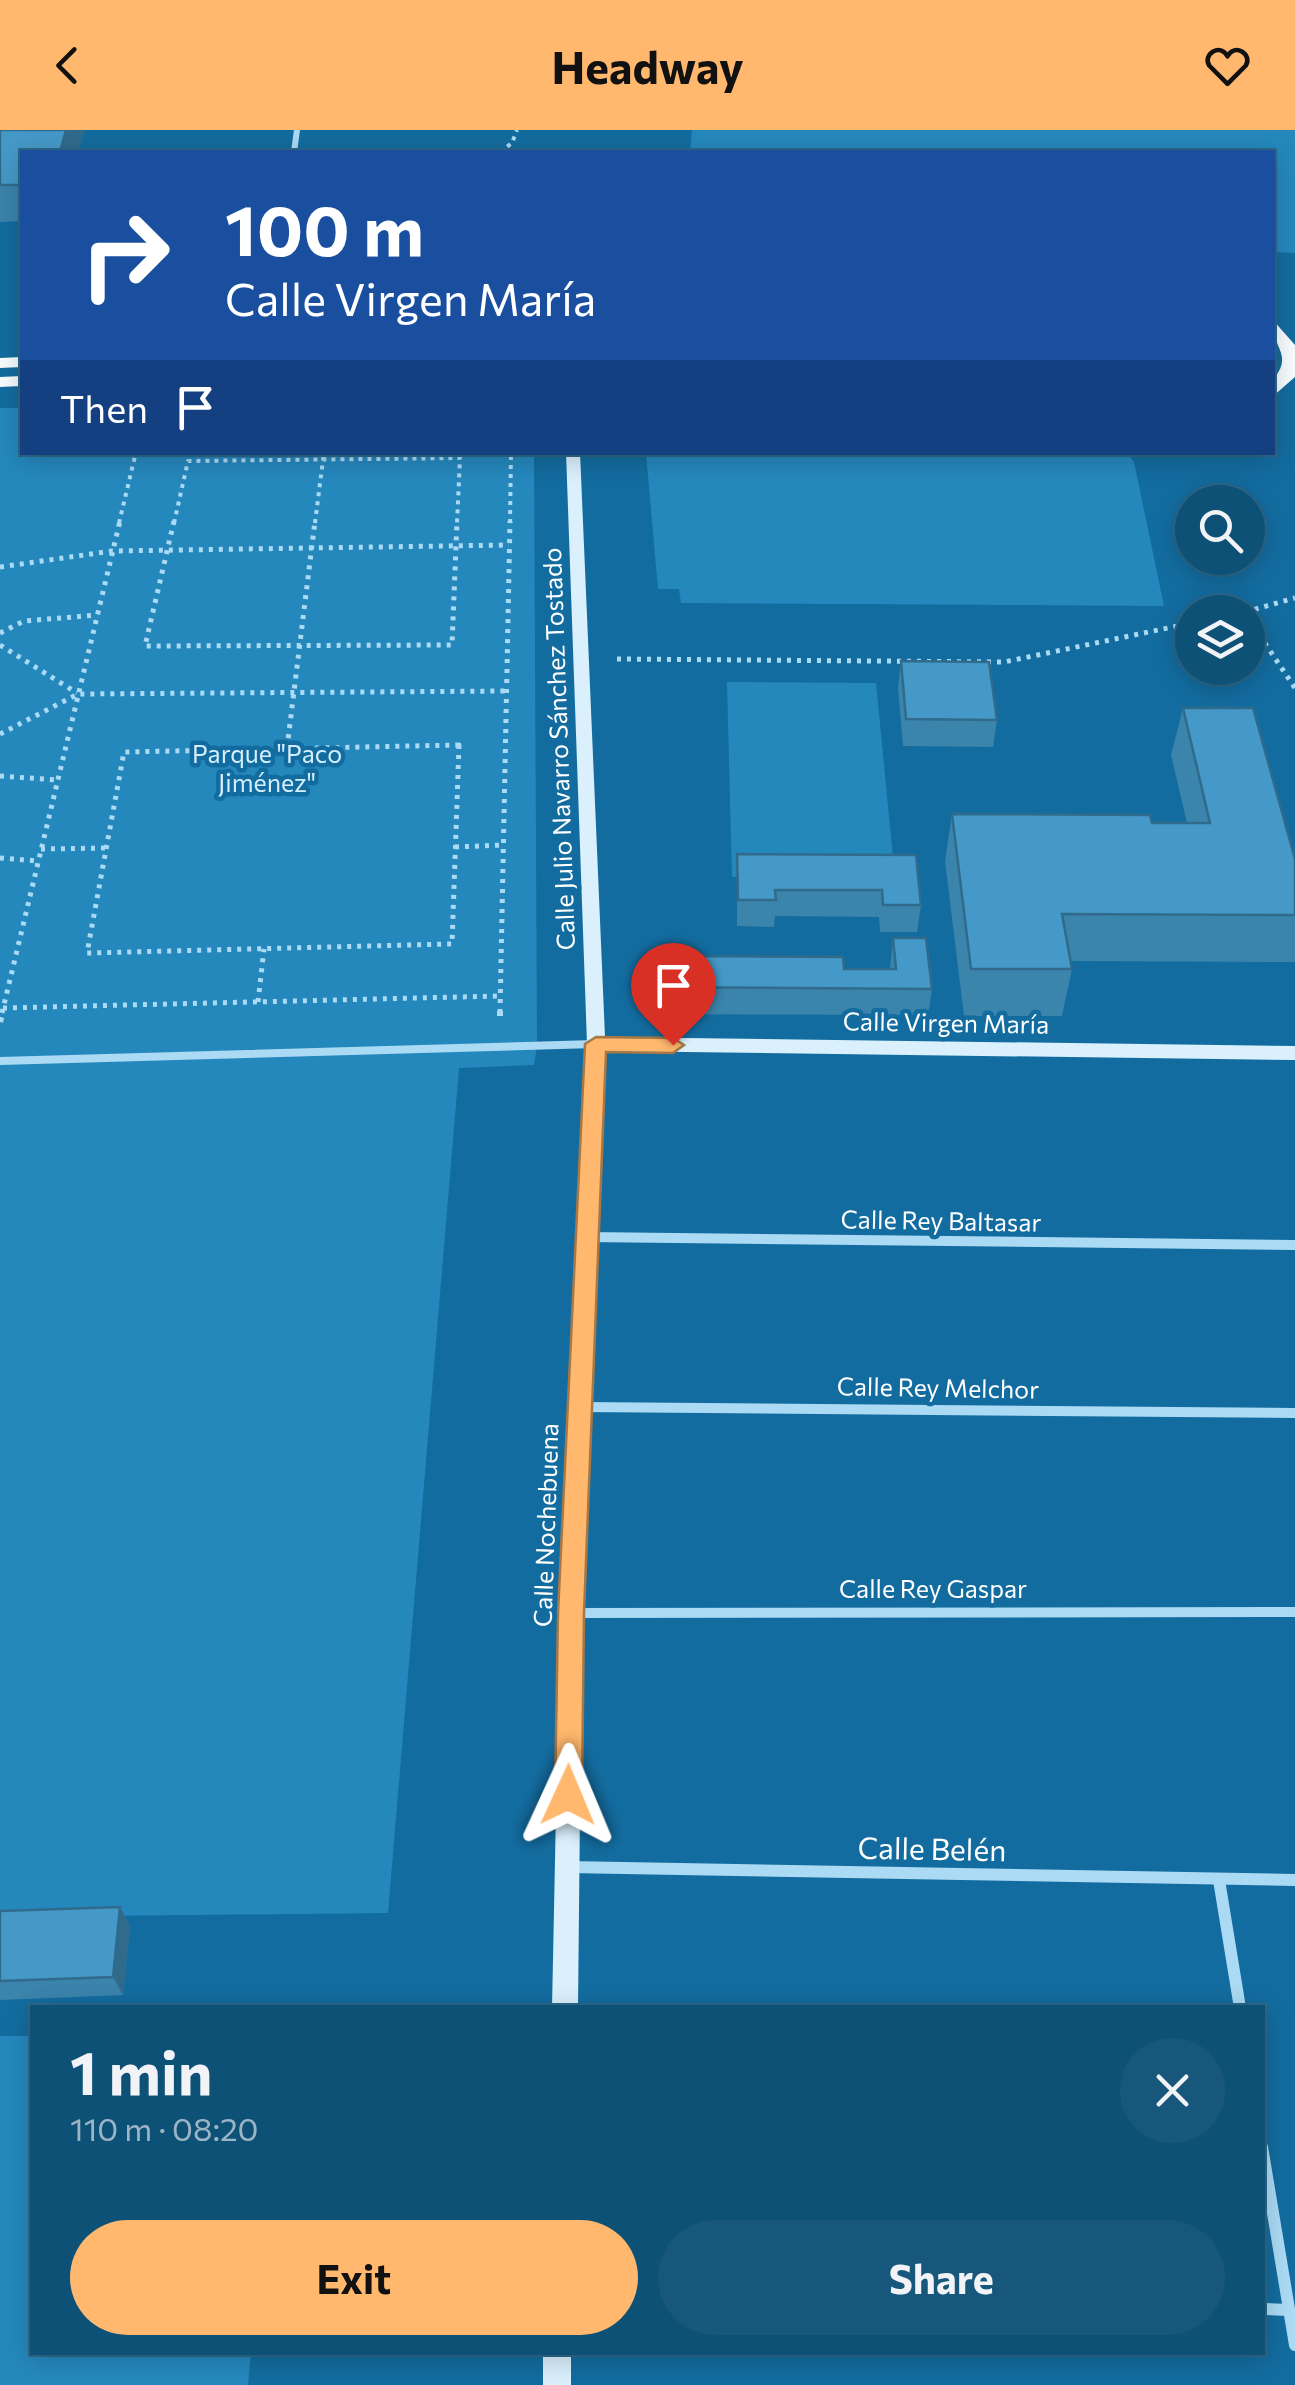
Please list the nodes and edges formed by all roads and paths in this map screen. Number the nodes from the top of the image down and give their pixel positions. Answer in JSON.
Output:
{"nodes":[{"id":1,"x":517,"y":130,"type":"edge"},
{"id":2,"x":503,"y":150,"type":"edge"},
{"id":3,"x":1275,"y":326,"type":"edge"},
{"id":4,"x":1293,"y":370,"type":"edge"},
{"id":5,"x":1275,"y":389,"type":"edge"},
{"id":6,"x":135,"y":455,"type":"edge"},
{"id":7,"x":511,"y":455,"type":"edge"},
{"id":8,"x":573,"y":455,"type":"edge"},
{"id":9,"x":324,"y":456,"type":"edge"},
{"id":10,"x":509,"y":545,"type":"junction"},
{"id":11,"x":455,"y":546,"type":"junction"},
{"id":12,"x":313,"y":548,"type":"junction"},
{"id":13,"x":169,"y":550,"type":"junction"},
{"id":14,"x":112,"y":552,"type":"junction"},
{"id":15,"x":0,"y":568,"type":"edge"},
{"id":16,"x":1295,"y":598,"type":"edge"},
{"id":17,"x":1265,"y":608,"type":"edge"},
{"id":18,"x":97,"y":615,"type":"junction"},
{"id":19,"x":1175,"y":627,"type":"edge"},
{"id":20,"x":0,"y":633,"type":"edge"},
{"id":21,"x":1265,"y":643,"type":"edge"},
{"id":22,"x":0,"y":645,"type":"edge"},
{"id":23,"x":302,"y":645,"type":"junction"},
{"id":24,"x":581,"y":658,"type":"junction"},
{"id":25,"x":1295,"y":688,"type":"edge"},
{"id":26,"x":506,"y":691,"type":"junction"},
{"id":27,"x":296,"y":692,"type":"junction"},
{"id":28,"x":78,"y":694,"type":"junction"},
{"id":29,"x":0,"y":734,"type":"edge"},
{"id":30,"x":287,"y":748,"type":"junction"},
{"id":31,"x":0,"y":776,"type":"edge"},
{"id":32,"x":58,"y":780,"type":"junction"},
{"id":33,"x":503,"y":846,"type":"junction"},
{"id":34,"x":455,"y":847,"type":"junction"},
{"id":35,"x":106,"y":848,"type":"junction"},
{"id":36,"x":41,"y":849,"type":"junction"},
{"id":37,"x":0,"y":858,"type":"edge"},
{"id":38,"x":38,"y":861,"type":"junction"},
{"id":39,"x":264,"y":948,"type":"junction"},
{"id":40,"x":500,"y":996,"type":"junction"},
{"id":41,"x":258,"y":1002,"type":"junction"},
{"id":42,"x":4,"y":1008,"type":"junction"},
{"id":43,"x":0,"y":1022,"type":"edge"},
{"id":44,"x":596,"y":1044,"type":"junction"},
{"id":45,"x":500,"y":1047,"type":"junction"},
{"id":46,"x":1295,"y":1052,"type":"edge"},
{"id":47,"x":0,"y":1061,"type":"edge"},
{"id":48,"x":586,"y":1237,"type":"junction"},
{"id":49,"x":1295,"y":1245,"type":"edge"},
{"id":50,"x":580,"y":1407,"type":"junction"},
{"id":51,"x":1295,"y":1414,"type":"edge"},
{"id":52,"x":1295,"y":1612,"type":"edge"},
{"id":53,"x":571,"y":1613,"type":"junction"},
{"id":54,"x":568,"y":1868,"type":"junction"},
{"id":55,"x":1219,"y":1880,"type":"junction"},
{"id":56,"x":1295,"y":1880,"type":"edge"},
{"id":57,"x":564,"y":2005,"type":"edge"},
{"id":58,"x":1240,"y":2005,"type":"edge"},
{"id":59,"x":1265,"y":2165,"type":"edge"},
{"id":60,"x":1265,"y":2309,"type":"edge"},
{"id":61,"x":1289,"y":2310,"type":"junction"},
{"id":62,"x":1295,"y":2345,"type":"edge"},
{"id":63,"x":557,"y":2355,"type":"edge"},
{"id":64,"x":556,"y":2385,"type":"edge"}],
"edges":[{"from":1,"to":2,"type":"path"},
{"from":3,"to":4,"type":"main road"},
{"from":4,"to":5,"type":"main road"},
{"from":6,"to":14,"type":"path"},
{"from":7,"to":10,"type":"path"},
{"from":8,"to":24,"type":"street","name":"Calle Julio Navarro Sánchez Tostado"},
{"from":9,"to":11,"type":"path"},
{"from":9,"to":12,"type":"path"},
{"from":9,"to":13,"type":"path"},
{"from":10,"to":11,"type":"path"},
{"from":10,"to":26,"type":"path"},
{"from":11,"to":12,"type":"path"},
{"from":11,"to":23,"type":"path"},
{"from":12,"to":13,"type":"path"},
{"from":12,"to":23,"type":"path"},
{"from":13,"to":14,"type":"path"},
{"from":13,"to":23,"type":"path"},
{"from":14,"to":15,"type":"path"},
{"from":14,"to":18,"type":"path"},
{"from":16,"to":17,"type":"path"},
{"from":18,"to":20,"type":"path"},
{"from":18,"to":28,"type":"path"},
{"from":19,"to":24,"type":"path"},
{"from":21,"to":25,"type":"path"},
{"from":22,"to":28,"type":"path"},
{"from":23,"to":27,"type":"path"},
{"from":24,"to":44,"type":"street","name":"Calle Julio Navarro Sánchez Tostado"},
{"from":26,"to":27,"type":"path"},
{"from":26,"to":33,"type":"path"},
{"from":27,"to":28,"type":"path"},
{"from":27,"to":30,"type":"path"},
{"from":28,"to":29,"type":"path"},
{"from":28,"to":32,"type":"path"},
{"from":30,"to":34,"type":"path"},
{"from":30,"to":35,"type":"path"},
{"from":31,"to":32,"type":"path"},
{"from":32,"to":36,"type":"path"},
{"from":33,"to":34,"type":"path"},
{"from":33,"to":40,"type":"path"},
{"from":34,"to":39,"type":"path"},
{"from":35,"to":36,"type":"path"},
{"from":35,"to":39,"type":"path"},
{"from":36,"to":38,"type":"path"},
{"from":37,"to":38,"type":"path"},
{"from":38,"to":42,"type":"path"},
{"from":39,"to":41,"type":"path"},
{"from":40,"to":41,"type":"path"},
{"from":40,"to":45,"type":"path"},
{"from":41,"to":42,"type":"path"},
{"from":42,"to":43,"type":"path"},
{"from":44,"to":45,"type":"lane"},
{"from":44,"to":46,"type":"street","name":"Calle Virgen María"},
{"from":44,"to":48,"type":"street","name":"Calle Nochebuena"},
{"from":45,"to":47,"type":"lane"},
{"from":48,"to":49,"type":"street","name":"Calle Rey Baltasar"},
{"from":48,"to":50,"type":"street","name":"Calle Nochebuena"},
{"from":50,"to":51,"type":"street","name":"Calle Rey Melchor"},
{"from":50,"to":53,"type":"street","name":"Calle Nochebuena"},
{"from":52,"to":53,"type":"street","name":"Calle Rey Gaspar"},
{"from":53,"to":54,"type":"street","name":"Calle Nochebuena"},
{"from":54,"to":55,"type":"street","name":"Calle Belén"},
{"from":54,"to":57,"type":"street","name":"Calle Nochebuena"},
{"from":55,"to":56,"type":"street","name":"Calle Belén"},
{"from":55,"to":58,"type":"street"},
{"from":59,"to":61,"type":"street"},
{"from":60,"to":61,"type":"street"},
{"from":61,"to":62,"type":"street"},
{"from":63,"to":64,"type":"street"}]}
